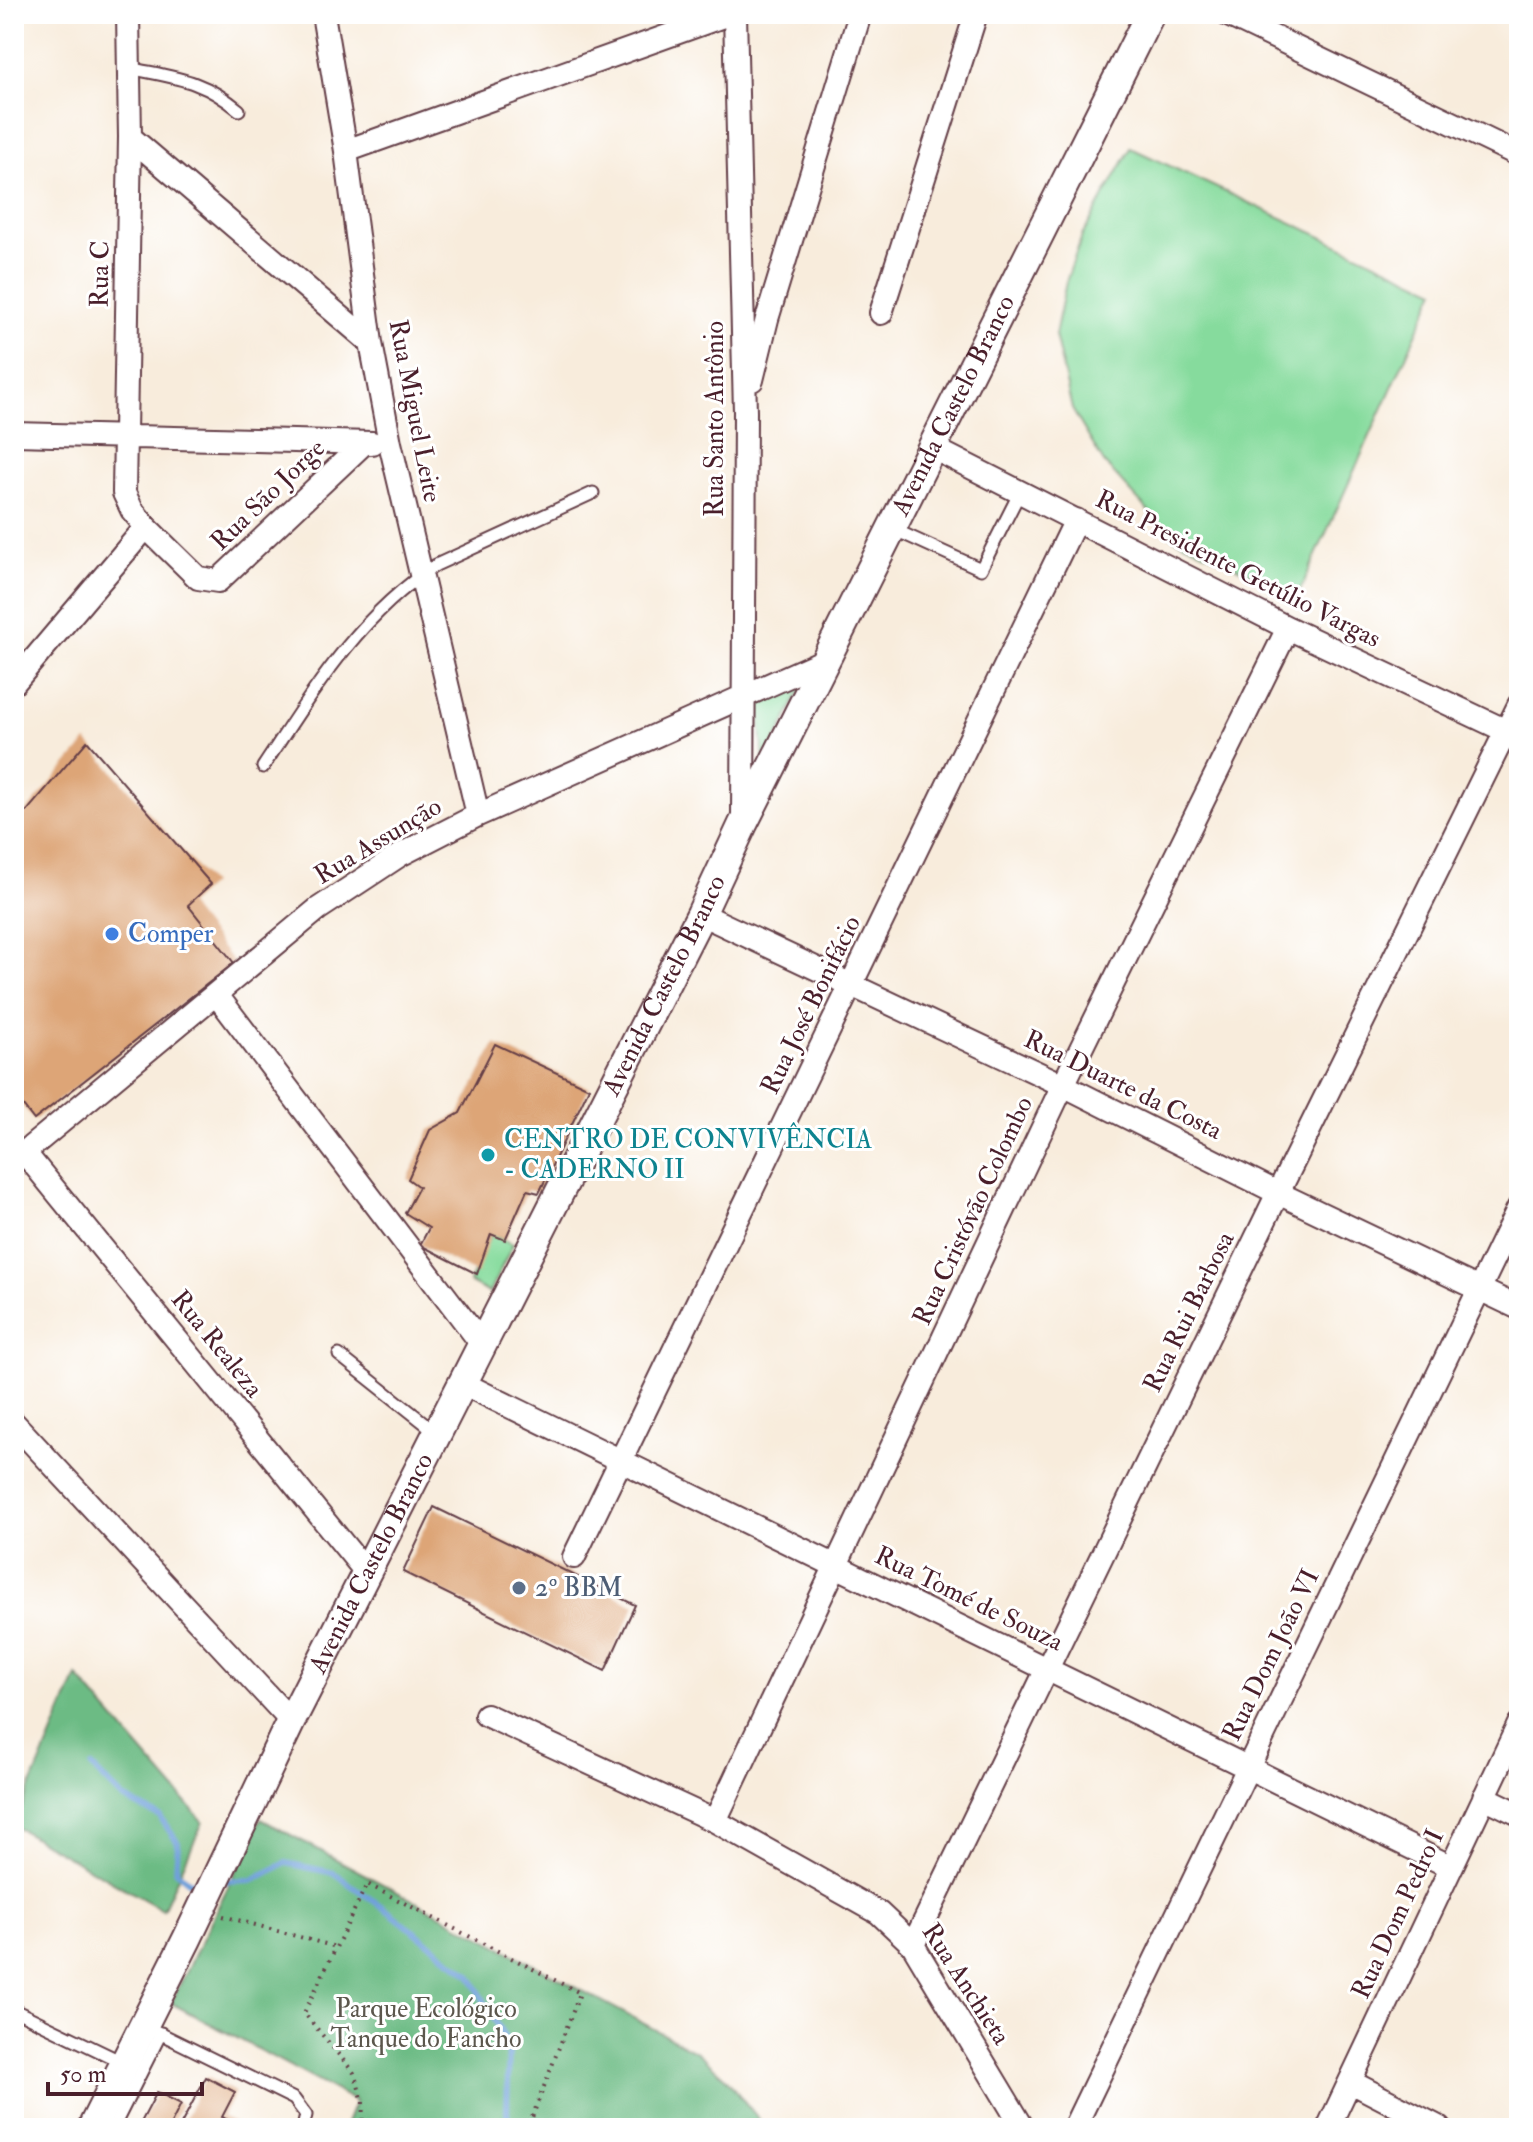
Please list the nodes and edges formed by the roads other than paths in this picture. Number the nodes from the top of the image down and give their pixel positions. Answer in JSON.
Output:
{"nodes":[{"id":1,"x":128,"y":14,"type":"edge"},
{"id":2,"x":323,"y":14,"type":"edge"},
{"id":3,"x":729,"y":14,"type":"edge"},
{"id":4,"x":735,"y":14,"type":"edge"},
{"id":5,"x":860,"y":14,"type":"edge"},
{"id":6,"x":976,"y":14,"type":"edge"},
{"id":7,"x":1150,"y":14,"type":"edge"},
{"id":8,"x":1226,"y":14,"type":"edge"},
{"id":9,"x":129,"y":68,"type":"junction"},
{"id":10,"x":239,"y":110,"type":"dead end"},
{"id":11,"x":130,"y":137,"type":"junction"},
{"id":12,"x":346,"y":151,"type":"junction"},
{"id":13,"x":1519,"y":155,"type":"edge"},
{"id":14,"x":881,"y":313,"type":"dead end"},
{"id":15,"x":371,"y":343,"type":"junction"},
{"id":16,"x":745,"y":412,"type":"junction"},
{"id":17,"x":14,"y":434,"type":"edge"},
{"id":18,"x":126,"y":436,"type":"junction"},
{"id":19,"x":364,"y":443,"type":"junction"},
{"id":20,"x":390,"y":443,"type":"junction"},
{"id":21,"x":933,"y":448,"type":"junction"},
{"id":22,"x":1020,"y":492,"type":"junction"},
{"id":23,"x":593,"y":493,"type":"dead end"},
{"id":24,"x":1076,"y":520,"type":"junction"},
{"id":25,"x":146,"y":527,"type":"junction"},
{"id":26,"x":893,"y":529,"type":"junction"},
{"id":27,"x":421,"y":574,"type":"junction"},
{"id":28,"x":1288,"y":628,"type":"junction"},
{"id":29,"x":827,"y":659,"type":"junction"},
{"id":30,"x":14,"y":683,"type":"edge"},
{"id":31,"x":742,"y":695,"type":"junction"},
{"id":32,"x":1519,"y":705,"type":"edge"},
{"id":33,"x":1513,"y":734,"type":"edge"},
{"id":34,"x":263,"y":767,"type":"dead end"},
{"id":35,"x":478,"y":815,"type":"junction"},
{"id":36,"x":743,"y":824,"type":"junction"},
{"id":37,"x":701,"y":914,"type":"junction"},
{"id":38,"x":852,"y":985,"type":"junction"},
{"id":39,"x":216,"y":994,"type":"junction"},
{"id":40,"x":1063,"y":1085,"type":"junction"},
{"id":41,"x":19,"y":1156,"type":"edge"},
{"id":42,"x":1278,"y":1193,"type":"junction"},
{"id":43,"x":1519,"y":1207,"type":"edge"},
{"id":44,"x":1480,"y":1289,"type":"junction"},
{"id":45,"x":1519,"y":1308,"type":"edge"},
{"id":46,"x":481,"y":1343,"type":"junction"},
{"id":47,"x":339,"y":1355,"type":"dead end"},
{"id":48,"x":462,"y":1383,"type":"junction"},
{"id":49,"x":14,"y":1423,"type":"edge"},
{"id":50,"x":437,"y":1434,"type":"junction"},
{"id":51,"x":621,"y":1460,"type":"junction"},
{"id":52,"x":574,"y":1557,"type":"dead end"},
{"id":53,"x":836,"y":1566,"type":"junction"},
{"id":54,"x":366,"y":1572,"type":"junction"},
{"id":55,"x":1047,"y":1669,"type":"junction"},
{"id":56,"x":486,"y":1715,"type":"dead end"},
{"id":57,"x":291,"y":1721,"type":"junction"},
{"id":58,"x":1519,"y":1724,"type":"edge"},
{"id":59,"x":1248,"y":1767,"type":"junction"},
{"id":60,"x":1484,"y":1797,"type":"junction"},
{"id":61,"x":1519,"y":1814,"type":"edge"},
{"id":62,"x":715,"y":1821,"type":"junction"},
{"id":63,"x":1451,"y":1867,"type":"junction"},
{"id":64,"x":913,"y":1945,"type":"junction"},
{"id":65,"x":14,"y":2010,"type":"edge"},
{"id":66,"x":152,"y":2029,"type":"junction"},
{"id":67,"x":125,"y":2063,"type":"junction"},
{"id":68,"x":1351,"y":2082,"type":"junction"},
{"id":69,"x":92,"y":2128,"type":"edge"},
{"id":70,"x":113,"y":2128,"type":"edge"},
{"id":71,"x":303,"y":2128,"type":"edge"},
{"id":72,"x":1023,"y":2128,"type":"edge"},
{"id":73,"x":1074,"y":2128,"type":"edge"},
{"id":74,"x":1328,"y":2128,"type":"edge"},
{"id":75,"x":1440,"y":2128,"type":"edge"}],
"edges":[{"from":1,"to":9,"type":"street","name":"Rua C"},
{"from":2,"to":12,"type":"street","name":"Rua Miguel Leite"},
{"from":3,"to":12,"type":"street"},
{"from":4,"to":16,"type":"street","name":"Rua Santo Antônio"},
{"from":5,"to":16,"type":"street"},
{"from":6,"to":14,"type":"street"},
{"from":7,"to":21,"type":"street","name":"Avenida Castelo Branco"},
{"from":8,"to":13,"type":"street"},
{"from":9,"to":10,"type":"lane"},
{"from":9,"to":11,"type":"street","name":"Rua C"},
{"from":11,"to":15,"type":"street"},
{"from":11,"to":18,"type":"street","name":"Rua C"},
{"from":12,"to":15,"type":"street","name":"Rua Miguel Leite"},
{"from":15,"to":20,"type":"street","name":"Rua Miguel Leite"},
{"from":16,"to":31,"type":"street","name":"Rua Santo Antônio"},
{"from":17,"to":18,"type":"street"},
{"from":18,"to":19,"type":"street"},
{"from":18,"to":25,"type":"street","name":"Rua C"},
{"from":19,"to":20,"type":"street"},
{"from":19,"to":25,"type":"street","name":"Rua São Jorge"},
{"from":20,"to":27,"type":"street","name":"Rua Miguel Leite"},
{"from":21,"to":22,"type":"street","name":"Rua Presidente Getúlio Vargas"},
{"from":21,"to":26,"type":"street","name":"Avenida Castelo Branco"},
{"from":22,"to":24,"type":"street","name":"Rua Presidente Getúlio Vargas"},
{"from":22,"to":26,"type":"lane"},
{"from":23,"to":27,"type":"lane"},
{"from":24,"to":28,"type":"street","name":"Rua Presidente Getúlio Vargas"},
{"from":24,"to":38,"type":"street","name":"Rua José Bonifácio"},
{"from":25,"to":30,"type":"street"},
{"from":26,"to":29,"type":"street","name":"Avenida Castelo Branco"},
{"from":27,"to":34,"type":"lane"},
{"from":27,"to":35,"type":"street","name":"Rua Miguel Leite"},
{"from":28,"to":33,"type":"street","name":"Rua Presidente Getúlio Vargas"},
{"from":28,"to":40,"type":"street","name":"Rua Cristóvão Colombo"},
{"from":29,"to":31,"type":"street","name":"Rua Assunção"},
{"from":29,"to":36,"type":"street","name":"Avenida Castelo Branco"},
{"from":31,"to":35,"type":"street","name":"Rua Assunção"},
{"from":31,"to":36,"type":"street","name":"Rua Santo Antônio"},
{"from":32,"to":33,"type":"street","name":"Rua Rui Barbosa"},
{"from":33,"to":42,"type":"street","name":"Rua Rui Barbosa"},
{"from":35,"to":39,"type":"street","name":"Rua Assunção"},
{"from":36,"to":37,"type":"street","name":"Avenida Castelo Branco"},
{"from":37,"to":38,"type":"street","name":"Rua Duarte da Costa"},
{"from":37,"to":46,"type":"street","name":"Avenida Castelo Branco"},
{"from":38,"to":40,"type":"street","name":"Rua Duarte da Costa"},
{"from":38,"to":51,"type":"street","name":"Rua José Bonifácio"},
{"from":39,"to":41,"type":"street","name":"Rua Assunção"},
{"from":39,"to":46,"type":"street"},
{"from":40,"to":42,"type":"street","name":"Rua Duarte da Costa"},
{"from":40,"to":53,"type":"street","name":"Rua Cristóvão Colombo"},
{"from":41,"to":54,"type":"street","name":"Rua Realeza"},
{"from":42,"to":44,"type":"street","name":"Rua Duarte da Costa"},
{"from":42,"to":55,"type":"street","name":"Rua Rui Barbosa"},
{"from":43,"to":44,"type":"street","name":"Rua Dom João VI"},
{"from":44,"to":45,"type":"street","name":"Rua Duarte da Costa"},
{"from":44,"to":59,"type":"street","name":"Rua Dom João VI"},
{"from":46,"to":48,"type":"street","name":"Avenida Castelo Branco"},
{"from":47,"to":50,"type":"lane"},
{"from":48,"to":50,"type":"street","name":"Avenida Castelo Branco"},
{"from":48,"to":51,"type":"street","name":"Rua Tomé de Souza"},
{"from":49,"to":57,"type":"street"},
{"from":50,"to":54,"type":"street","name":"Avenida Castelo Branco"},
{"from":51,"to":52,"type":"street","name":"Rua José Bonifácio"},
{"from":51,"to":53,"type":"street","name":"Rua Tomé de Souza"},
{"from":53,"to":55,"type":"street","name":"Rua Tomé de Souza"},
{"from":53,"to":62,"type":"street","name":"Rua Cristóvão Colombo"},
{"from":54,"to":57,"type":"street","name":"Avenida Castelo Branco"},
{"from":55,"to":59,"type":"street","name":"Rua Tomé de Souza"},
{"from":55,"to":64,"type":"street","name":"Rua Rui Barbosa"},
{"from":56,"to":62,"type":"street","name":"Rua Anchieta"},
{"from":57,"to":66,"type":"street","name":"Avenida Castelo Branco"},
{"from":58,"to":60,"type":"street","name":"Rua Dom Pedro I"},
{"from":59,"to":63,"type":"street","name":"Rua Tomé de Souza"},
{"from":59,"to":73,"type":"street","name":"Rua Dom João VI"},
{"from":60,"to":61,"type":"street"},
{"from":60,"to":63,"type":"street","name":"Rua Dom Pedro I"},
{"from":62,"to":64,"type":"street","name":"Rua Anchieta"},
{"from":63,"to":68,"type":"street","name":"Rua Dom Pedro I"},
{"from":64,"to":72,"type":"street","name":"Rua Anchieta"},
{"from":65,"to":67,"type":"lane"},
{"from":66,"to":67,"type":"street","name":"Avenida Castelo Branco"},
{"from":66,"to":70,"type":"lane"},
{"from":66,"to":71,"type":"lane"},
{"from":67,"to":69,"type":"street","name":"Avenida Castelo Branco"},
{"from":68,"to":74,"type":"street","name":"Rua Dom Pedro I"},
{"from":68,"to":75,"type":"street"}]}
